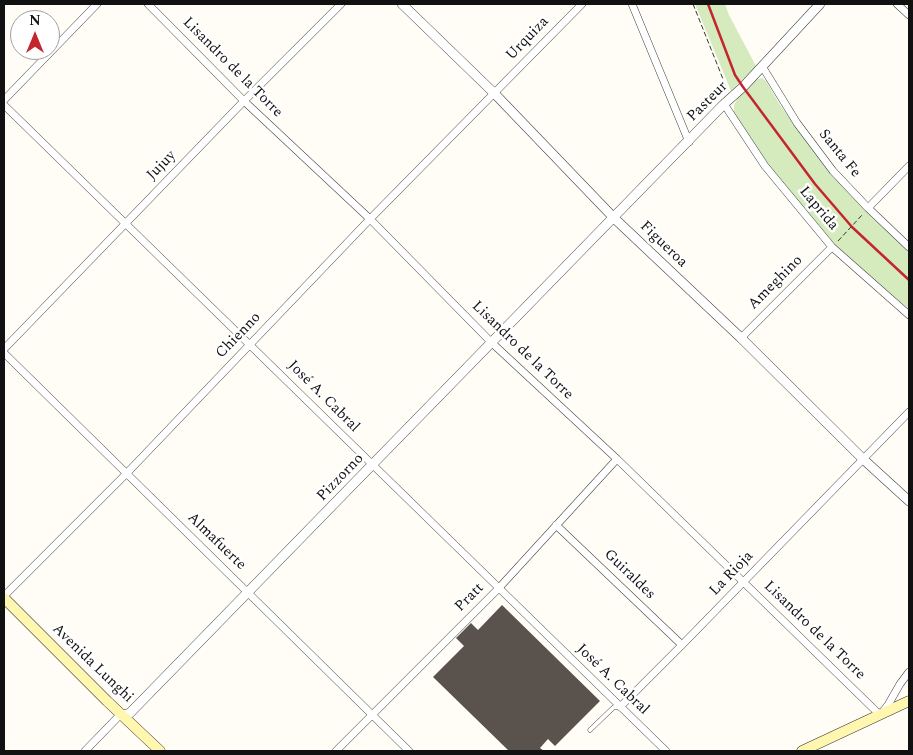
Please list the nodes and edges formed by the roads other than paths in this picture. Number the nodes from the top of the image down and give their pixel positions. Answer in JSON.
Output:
{"nodes":[{"id":1,"x":97,"y":4,"type":"edge"},
{"id":2,"x":148,"y":4,"type":"edge"},
{"id":3,"x":341,"y":4,"type":"edge"},
{"id":4,"x":402,"y":4,"type":"edge"},
{"id":5,"x":582,"y":4,"type":"edge"},
{"id":6,"x":632,"y":4,"type":"edge"},
{"id":7,"x":820,"y":4,"type":"edge"},
{"id":8,"x":897,"y":4,"type":"edge"},
{"id":9,"x":909,"y":15,"type":"edge"},
{"id":10,"x":762,"y":66,"type":"junction"},
{"id":11,"x":494,"y":93,"type":"junction"},
{"id":12,"x":4,"y":100,"type":"edge"},
{"id":13,"x":244,"y":101,"type":"junction"},
{"id":14,"x":728,"y":101,"type":"junction"},
{"id":15,"x":4,"y":105,"type":"edge"},
{"id":16,"x":689,"y":142,"type":"junction"},
{"id":17,"x":909,"y":166,"type":"edge"},
{"id":18,"x":868,"y":208,"type":"junction"},
{"id":19,"x":614,"y":218,"type":"junction"},
{"id":20,"x":370,"y":219,"type":"junction"},
{"id":21,"x":125,"y":223,"type":"junction"},
{"id":22,"x":832,"y":247,"type":"junction"},
{"id":23,"x":909,"y":247,"type":"edge"},
{"id":24,"x":909,"y":315,"type":"edge"},
{"id":25,"x":741,"y":338,"type":"junction"},
{"id":26,"x":492,"y":343,"type":"junction"},
{"id":27,"x":250,"y":345,"type":"junction"},
{"id":28,"x":4,"y":349,"type":"edge"},
{"id":29,"x":4,"y":353,"type":"edge"},
{"id":30,"x":909,"y":412,"type":"edge"},
{"id":31,"x":617,"y":459,"type":"junction"},
{"id":32,"x":863,"y":459,"type":"junction"},
{"id":33,"x":372,"y":466,"type":"junction"},
{"id":34,"x":126,"y":474,"type":"junction"},
{"id":35,"x":909,"y":501,"type":"edge"},
{"id":36,"x":556,"y":525,"type":"junction"},
{"id":37,"x":743,"y":582,"type":"junction"},
{"id":38,"x":498,"y":589,"type":"junction"},
{"id":39,"x":248,"y":592,"type":"junction"},
{"id":40,"x":4,"y":597,"type":"edge"},
{"id":41,"x":682,"y":645,"type":"junction"},
{"id":42,"x":909,"y":672,"type":"edge"},
{"id":43,"x":909,"y":701,"type":"edge"},
{"id":44,"x":620,"y":707,"type":"junction"},
{"id":45,"x":372,"y":714,"type":"junction"},
{"id":46,"x":123,"y":715,"type":"junction"},
{"id":47,"x":880,"y":715,"type":"junction"},
{"id":48,"x":590,"y":730,"type":"dead end"},
{"id":49,"x":85,"y":751,"type":"edge"},
{"id":50,"x":160,"y":751,"type":"edge"},
{"id":51,"x":336,"y":751,"type":"edge"},
{"id":52,"x":409,"y":751,"type":"edge"},
{"id":53,"x":666,"y":751,"type":"edge"},
{"id":54,"x":802,"y":751,"type":"edge"}],
"edges":[{"from":1,"to":12,"type":"street"},
{"from":2,"to":13,"type":"street","name":"Lisandro de la Torre"},
{"from":3,"to":13,"type":"street","name":"Jujuy"},
{"from":4,"to":11,"type":"street","name":"Figueroa"},
{"from":5,"to":11,"type":"street","name":"Urquiza"},
{"from":6,"to":16,"type":"street"},
{"from":7,"to":10,"type":"street","name":"Pasteur"},
{"from":8,"to":9,"type":"street"},
{"from":10,"to":14,"type":"street","name":"Pasteur"},
{"from":10,"to":18,"type":"street","name":"Santa Fe"},
{"from":11,"to":19,"type":"street","name":"Figueroa"},
{"from":11,"to":20,"type":"street","name":"Chienno"},
{"from":13,"to":20,"type":"street","name":"Lisandro de la Torre"},
{"from":13,"to":21,"type":"street","name":"Jujuy"},
{"from":14,"to":16,"type":"street","name":"Pasteur"},
{"from":14,"to":22,"type":"street","name":"Laprida"},
{"from":15,"to":21,"type":"street","name":"José A. Cabral"},
{"from":16,"to":19,"type":"street","name":"Pasteur"},
{"from":17,"to":18,"type":"street"},
{"from":18,"to":23,"type":"street","name":"Santa Fe"},
{"from":19,"to":25,"type":"street","name":"Figueroa"},
{"from":19,"to":26,"type":"street","name":"Pizzorno"},
{"from":20,"to":26,"type":"street","name":"Lisandro de la Torre"},
{"from":20,"to":27,"type":"street","name":"Chienno"},
{"from":21,"to":27,"type":"street","name":"José A. Cabral"},
{"from":21,"to":28,"type":"street","name":"Jujuy"},
{"from":22,"to":24,"type":"street","name":"Laprida"},
{"from":22,"to":25,"type":"street","name":"Ameghino"},
{"from":25,"to":32,"type":"street","name":"Figueroa"},
{"from":26,"to":31,"type":"street","name":"Lisandro de la Torre"},
{"from":26,"to":33,"type":"street","name":"Pizzorno"},
{"from":27,"to":33,"type":"street","name":"José A. Cabral"},
{"from":27,"to":34,"type":"street","name":"Chienno"},
{"from":29,"to":34,"type":"street","name":"Almafuerte"},
{"from":30,"to":32,"type":"street","name":"La Rioja"},
{"from":31,"to":36,"type":"street","name":"Pratt"},
{"from":31,"to":37,"type":"street","name":"Lisandro de la Torre"},
{"from":32,"to":35,"type":"street","name":"Figueroa"},
{"from":32,"to":37,"type":"street","name":"La Rioja"},
{"from":33,"to":38,"type":"street","name":"José A. Cabral"},
{"from":33,"to":39,"type":"street","name":"Pizzorno"},
{"from":34,"to":39,"type":"street","name":"Almafuerte"},
{"from":34,"to":40,"type":"street","name":"Chienno"},
{"from":36,"to":38,"type":"street","name":"Pratt"},
{"from":36,"to":41,"type":"street","name":"Guiraldes"},
{"from":37,"to":41,"type":"street","name":"La Rioja"},
{"from":37,"to":47,"type":"street","name":"Lisandro de la Torre"},
{"from":38,"to":44,"type":"street","name":"José A. Cabral"},
{"from":38,"to":45,"type":"street","name":"Pratt"},
{"from":39,"to":45,"type":"street","name":"Almafuerte"},
{"from":39,"to":46,"type":"street","name":"Pizzorno"},
{"from":40,"to":46,"type":"main road","name":"Avenida Lunghi"},
{"from":41,"to":44,"type":"street","name":"La Rioja"},
{"from":42,"to":47,"type":"street"},
{"from":43,"to":47,"type":"main road"},
{"from":44,"to":48,"type":"lane"},
{"from":44,"to":53,"type":"street","name":"José A. Cabral"},
{"from":45,"to":51,"type":"street","name":"Pratt"},
{"from":45,"to":52,"type":"street","name":"Almafuerte"},
{"from":46,"to":49,"type":"street","name":"Pizzorno"},
{"from":46,"to":50,"type":"main road","name":"Avenida Lunghi"},
{"from":47,"to":54,"type":"main road"}]}
